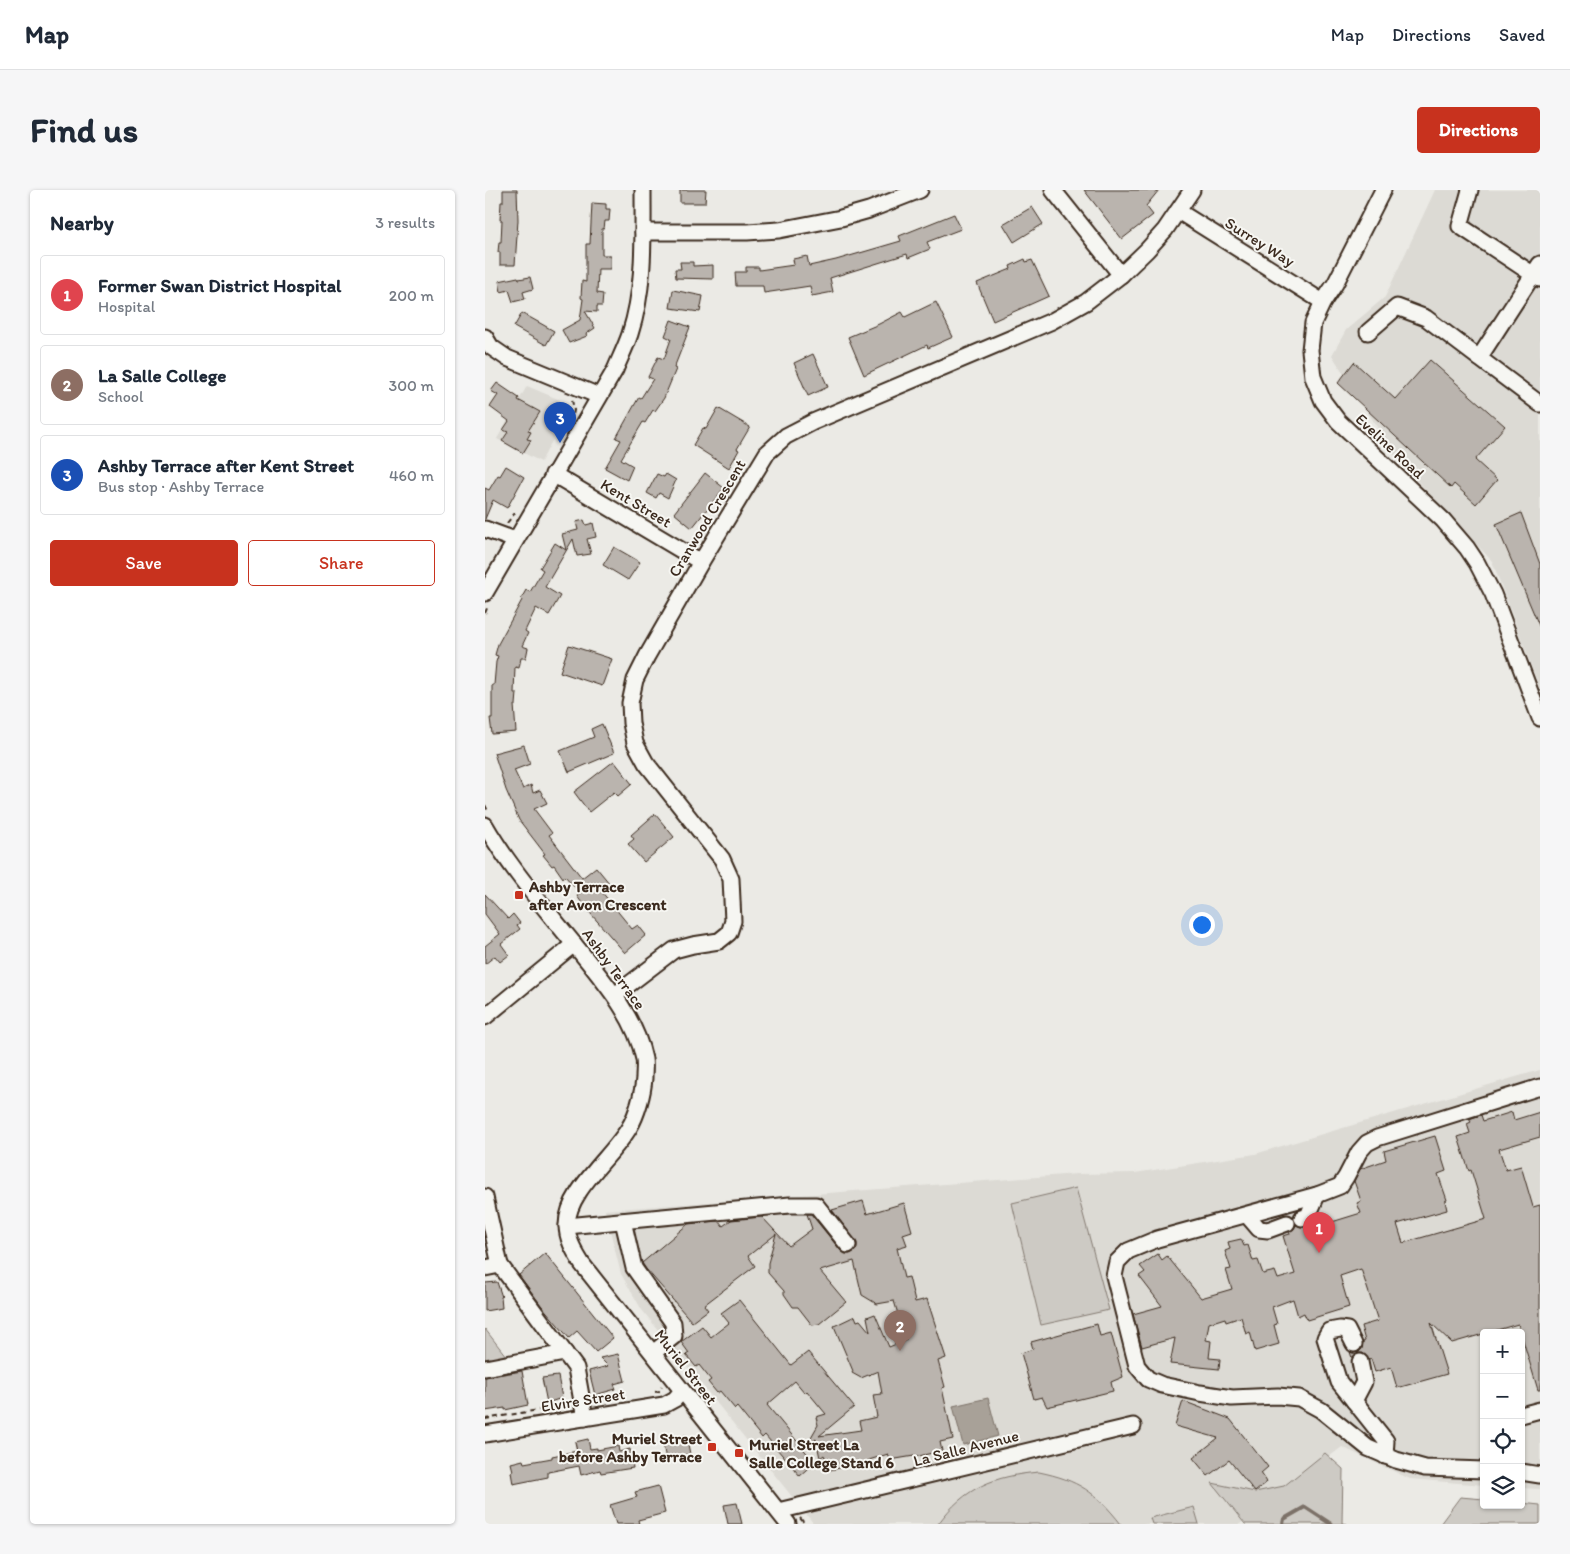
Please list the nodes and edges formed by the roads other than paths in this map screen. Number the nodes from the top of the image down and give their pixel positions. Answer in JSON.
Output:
{"nodes":[{"id":1,"x":643,"y":190,"type":"edge"},
{"id":2,"x":919,"y":190,"type":"edge"},
{"id":3,"x":1053,"y":190,"type":"edge"},
{"id":4,"x":1192,"y":190,"type":"edge"},
{"id":5,"x":1383,"y":190,"type":"edge"},
{"id":6,"x":1470,"y":190,"type":"edge"},
{"id":7,"x":1178,"y":211,"type":"junction"},
{"id":8,"x":643,"y":232,"type":"junction"},
{"id":9,"x":1538,"y":272,"type":"edge"},
{"id":10,"x":1121,"y":274,"type":"junction"},
{"id":11,"x":1323,"y":302,"type":"junction"},
{"id":12,"x":1368,"y":332,"type":"dead end"},
{"id":13,"x":485,"y":337,"type":"edge"},
{"id":14,"x":1479,"y":358,"type":"junction"},
{"id":15,"x":599,"y":396,"type":"junction"},
{"id":16,"x":1540,"y":404,"type":"edge"},
{"id":17,"x":553,"y":474,"type":"junction"},
{"id":18,"x":485,"y":528,"type":"edge"},
{"id":19,"x":515,"y":540,"type":"junction"},
{"id":20,"x":701,"y":562,"type":"junction"},
{"id":21,"x":485,"y":593,"type":"edge"},
{"id":22,"x":1540,"y":718,"type":"edge"},
{"id":23,"x":487,"y":819,"type":"edge"},
{"id":24,"x":574,"y":944,"type":"junction"},
{"id":25,"x":615,"y":996,"type":"junction"},
{"id":26,"x":485,"y":1017,"type":"edge"},
{"id":27,"x":1540,"y":1087,"type":"edge"},
{"id":28,"x":1317,"y":1196,"type":"junction"},
{"id":29,"x":485,"y":1197,"type":"edge"},
{"id":30,"x":1247,"y":1215,"type":"junction"},
{"id":31,"x":1302,"y":1218,"type":"dead end"},
{"id":32,"x":623,"y":1221,"type":"junction"},
{"id":33,"x":1287,"y":1223,"type":"dead end"},
{"id":34,"x":567,"y":1226,"type":"junction"},
{"id":35,"x":848,"y":1245,"type":"dead end"},
{"id":36,"x":500,"y":1264,"type":"junction"},
{"id":37,"x":485,"y":1268,"type":"edge"},
{"id":38,"x":1354,"y":1344,"type":"dead end"},
{"id":39,"x":565,"y":1353,"type":"junction"},
{"id":40,"x":653,"y":1353,"type":"junction"},
{"id":41,"x":1360,"y":1362,"type":"dead end"},
{"id":42,"x":485,"y":1368,"type":"edge"},
{"id":43,"x":682,"y":1391,"type":"junction"},
{"id":44,"x":1354,"y":1401,"type":"junction"},
{"id":45,"x":1540,"y":1410,"type":"edge"},
{"id":46,"x":584,"y":1411,"type":"junction"},
{"id":47,"x":1525,"y":1414,"type":"edge"},
{"id":48,"x":1133,"y":1426,"type":"dead end"},
{"id":49,"x":485,"y":1434,"type":"edge"},
{"id":50,"x":1385,"y":1456,"type":"junction"},
{"id":51,"x":1480,"y":1470,"type":"edge"},
{"id":52,"x":1525,"y":1470,"type":"edge"},
{"id":53,"x":1540,"y":1475,"type":"edge"},
{"id":54,"x":785,"y":1509,"type":"junction"},
{"id":55,"x":788,"y":1524,"type":"edge"}],
"edges":[{"from":1,"to":8,"type":"street"},
{"from":2,"to":8,"type":"street"},
{"from":3,"to":10,"type":"street"},
{"from":4,"to":7,"type":"street","name":"Cranwood Crescent"},
{"from":5,"to":11,"type":"street","name":"Eveline Road"},
{"from":6,"to":9,"type":"street"},
{"from":7,"to":10,"type":"street","name":"Cranwood Crescent"},
{"from":7,"to":11,"type":"street","name":"Surrey Way"},
{"from":8,"to":15,"type":"street"},
{"from":9,"to":14,"type":"street"},
{"from":10,"to":20,"type":"street","name":"Cranwood Crescent"},
{"from":11,"to":22,"type":"street","name":"Eveline Road"},
{"from":12,"to":14,"type":"street"},
{"from":13,"to":15,"type":"street"},
{"from":14,"to":16,"type":"street"},
{"from":15,"to":17,"type":"street"},
{"from":17,"to":19,"type":"street"},
{"from":17,"to":20,"type":"street","name":"Kent Street"},
{"from":18,"to":19,"type":"street"},
{"from":19,"to":21,"type":"street"},
{"from":20,"to":25,"type":"street","name":"Cranwood Crescent"},
{"from":23,"to":24,"type":"street","name":"Ashby Terrace"},
{"from":24,"to":25,"type":"street","name":"Ashby Terrace"},
{"from":24,"to":26,"type":"street"},
{"from":25,"to":34,"type":"street","name":"Ashby Terrace"},
{"from":27,"to":28,"type":"street"},
{"from":28,"to":30,"type":"street"},
{"from":28,"to":31,"type":"street"},
{"from":29,"to":36,"type":"street"},
{"from":30,"to":33,"type":"street"},
{"from":30,"to":50,"type":"street"},
{"from":32,"to":34,"type":"street"},
{"from":32,"to":35,"type":"street"},
{"from":32,"to":40,"type":"street"},
{"from":34,"to":40,"type":"street","name":"Muriel Street"},
{"from":36,"to":37,"type":"street"},
{"from":36,"to":39,"type":"street"},
{"from":38,"to":44,"type":"street"},
{"from":39,"to":42,"type":"street"},
{"from":39,"to":46,"type":"street"},
{"from":40,"to":43,"type":"street","name":"Muriel Street"},
{"from":41,"to":44,"type":"street"},
{"from":43,"to":46,"type":"street","name":"Elvire Street"},
{"from":43,"to":54,"type":"street","name":"Muriel Street"},
{"from":44,"to":50,"type":"street"},
{"from":45,"to":47,"type":"street"},
{"from":46,"to":49,"type":"street","name":"Elvire Street"},
{"from":48,"to":54,"type":"street","name":"La Salle Avenue"},
{"from":50,"to":51,"type":"street"},
{"from":52,"to":53,"type":"street"},
{"from":54,"to":55,"type":"street","name":"Muriel Street"}]}
